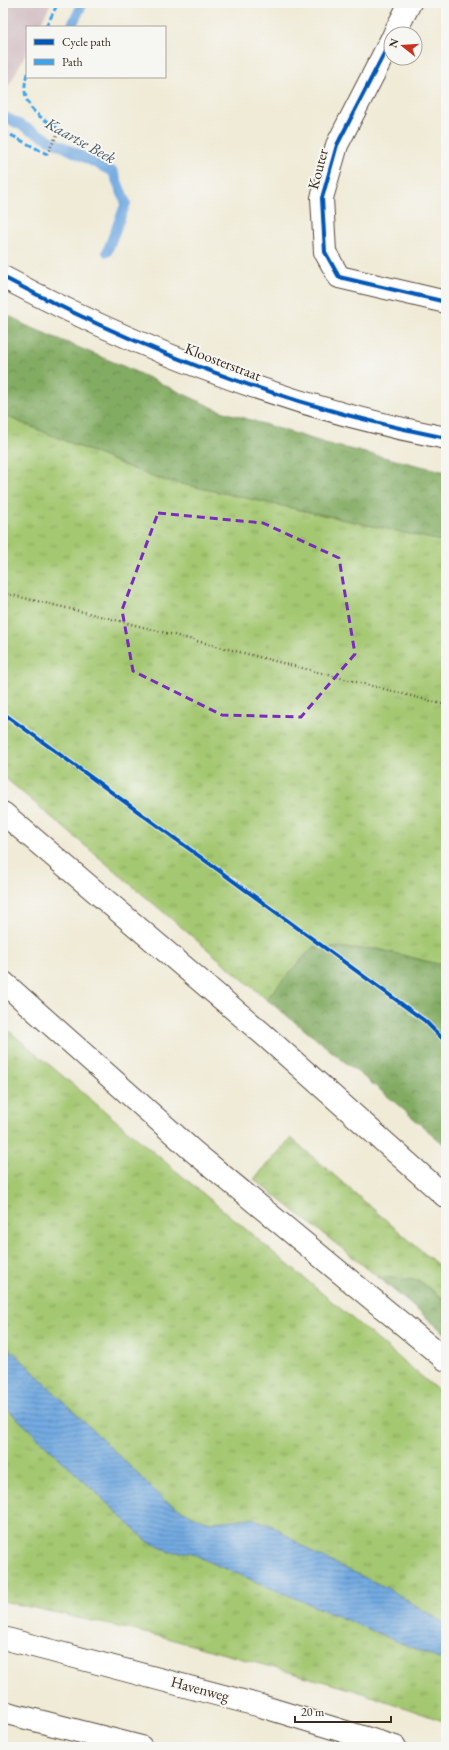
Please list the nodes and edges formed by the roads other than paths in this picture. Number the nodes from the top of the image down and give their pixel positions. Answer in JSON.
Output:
{"nodes":[{"id":1,"x":410,"y":3,"type":"edge"},
{"id":2,"x":398,"y":26,"type":"edge"},
{"id":3,"x":383,"y":56,"type":"edge"},
{"id":4,"x":3,"y":277,"type":"edge"},
{"id":5,"x":446,"y":302,"type":"edge"},
{"id":6,"x":446,"y":438,"type":"edge"},
{"id":7,"x":3,"y":813,"type":"edge"},
{"id":8,"x":3,"y":982,"type":"edge"},
{"id":9,"x":446,"y":1197,"type":"edge"},
{"id":10,"x":446,"y":1360,"type":"edge"},
{"id":11,"x":3,"y":1638,"type":"edge"},
{"id":12,"x":3,"y":1712,"type":"edge"},
{"id":13,"x":140,"y":1747,"type":"edge"},
{"id":14,"x":394,"y":1747,"type":"edge"}],
"edges":[{"from":1,"to":2,"type":"main road"},
{"from":3,"to":5,"type":"main road","name":"Kouter"},
{"from":4,"to":6,"type":"main road","name":"Kloosterstraat"},
{"from":7,"to":9,"type":"main road"},
{"from":8,"to":10,"type":"main road"},
{"from":11,"to":14,"type":"main road","name":"Havenweg"},
{"from":12,"to":13,"type":"main road"}]}
